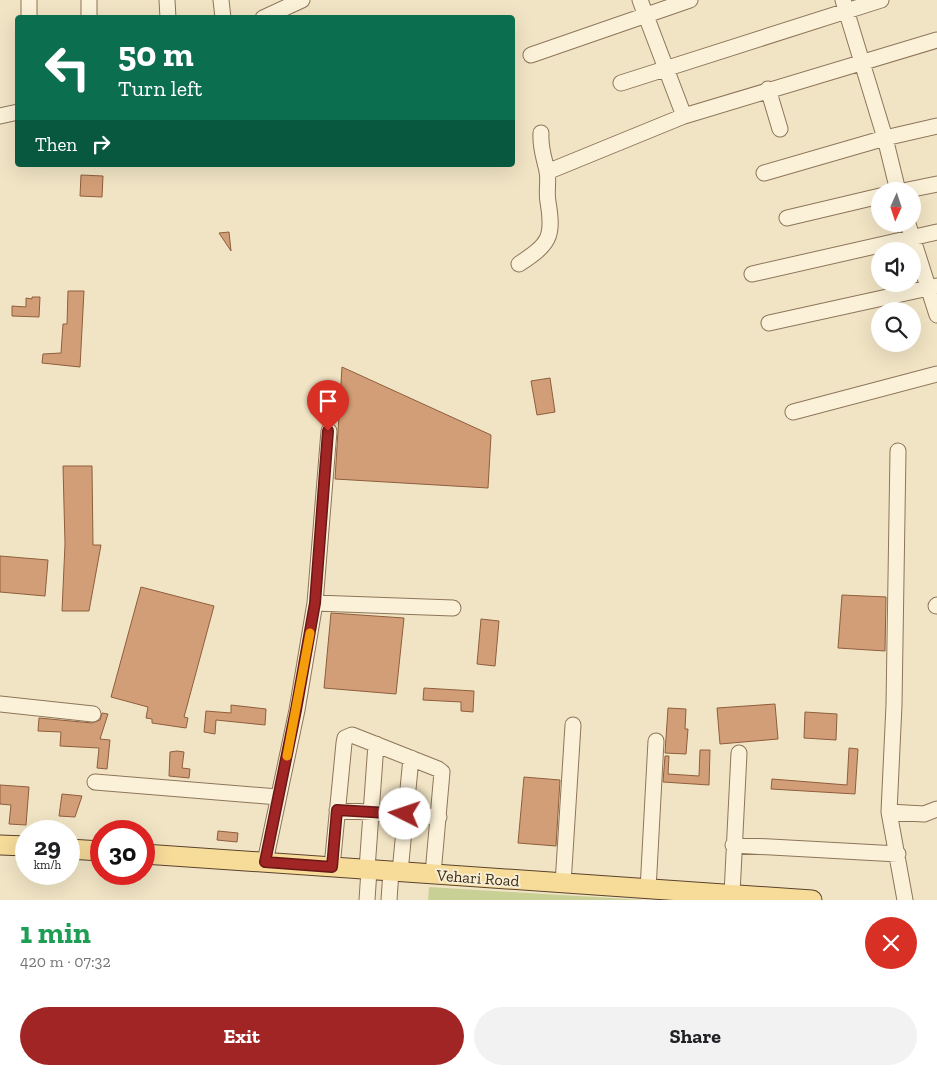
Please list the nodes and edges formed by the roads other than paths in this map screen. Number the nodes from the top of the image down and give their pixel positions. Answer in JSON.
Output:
{"nodes":[{"id":1,"x":30,"y":0,"type":"edge"},
{"id":2,"x":89,"y":0,"type":"edge"},
{"id":3,"x":167,"y":0,"type":"edge"},
{"id":4,"x":221,"y":0,"type":"edge"},
{"id":5,"x":690,"y":0,"type":"edge"},
{"id":6,"x":881,"y":0,"type":"edge"},
{"id":7,"x":297,"y":2,"type":"edge"},
{"id":8,"x":845,"y":6,"type":"edge"},
{"id":9,"x":642,"y":7,"type":"edge"},
{"id":10,"x":29,"y":15,"type":"edge"},
{"id":11,"x":89,"y":15,"type":"edge"},
{"id":12,"x":168,"y":15,"type":"edge"},
{"id":13,"x":223,"y":15,"type":"edge"},
{"id":14,"x":269,"y":15,"type":"edge"},
{"id":15,"x":937,"y":40,"type":"edge"},
{"id":16,"x":531,"y":56,"type":"dead end"},
{"id":17,"x":861,"y":62,"type":"junction"},
{"id":18,"x":665,"y":67,"type":"junction"},
{"id":19,"x":621,"y":82,"type":"dead end"},
{"id":20,"x":768,"y":89,"type":"junction"},
{"id":21,"x":15,"y":113,"type":"edge"},
{"id":22,"x":0,"y":116,"type":"edge"},
{"id":23,"x":684,"y":116,"type":"junction"},
{"id":24,"x":937,"y":126,"type":"edge"},
{"id":25,"x":780,"y":129,"type":"dead end"},
{"id":26,"x":541,"y":134,"type":"dead end"},
{"id":27,"x":885,"y":138,"type":"junction"},
{"id":28,"x":547,"y":172,"type":"junction"},
{"id":29,"x":764,"y":173,"type":"dead end"},
{"id":30,"x":896,"y":182,"type":"edge"},
{"id":31,"x":937,"y":184,"type":"edge"},
{"id":32,"x":921,"y":187,"type":"edge"},
{"id":33,"x":871,"y":198,"type":"edge"},
{"id":34,"x":787,"y":218,"type":"dead end"},
{"id":35,"x":921,"y":231,"type":"edge"},
{"id":36,"x":906,"y":232,"type":"edge"},
{"id":37,"x":910,"y":232,"type":"edge"},
{"id":38,"x":937,"y":232,"type":"edge"},
{"id":39,"x":518,"y":264,"type":"dead end"},
{"id":40,"x":752,"y":274,"type":"dead end"},
{"id":41,"x":933,"y":287,"type":"edge"},
{"id":42,"x":937,"y":315,"type":"edge"},
{"id":43,"x":768,"y":323,"type":"dead end"},
{"id":44,"x":937,"y":374,"type":"edge"},
{"id":45,"x":793,"y":412,"type":"dead end"},
{"id":46,"x":328,"y":431,"type":"dead end"},
{"id":47,"x":898,"y":451,"type":"dead end"},
{"id":48,"x":315,"y":603,"type":"junction"},
{"id":49,"x":453,"y":608,"type":"dead end"},
{"id":50,"x":0,"y":704,"type":"edge"},
{"id":51,"x":93,"y":714,"type":"dead end"},
{"id":52,"x":573,"y":725,"type":"dead end"},
{"id":53,"x":656,"y":741,"type":"dead end"},
{"id":54,"x":376,"y":744,"type":"junction"},
{"id":55,"x":739,"y":753,"type":"dead end"},
{"id":56,"x":411,"y":758,"type":"junction"},
{"id":57,"x":94,"y":782,"type":"dead end"},
{"id":58,"x":278,"y":797,"type":"junction"},
{"id":59,"x":937,"y":809,"type":"edge"},
{"id":60,"x":337,"y":810,"type":"junction"},
{"id":61,"x":371,"y":812,"type":"junction"},
{"id":62,"x":889,"y":812,"type":"junction"},
{"id":63,"x":405,"y":814,"type":"junction"},
{"id":64,"x":439,"y":817,"type":"junction"},
{"id":65,"x":0,"y":845,"type":"edge"},
{"id":66,"x":733,"y":845,"type":"junction"},
{"id":67,"x":15,"y":846,"type":"edge"},
{"id":68,"x":898,"y":854,"type":"junction"},
{"id":69,"x":155,"y":855,"type":"edge"},
{"id":70,"x":265,"y":862,"type":"junction"},
{"id":71,"x":332,"y":867,"type":"junction"},
{"id":72,"x":368,"y":869,"type":"junction"},
{"id":73,"x":395,"y":871,"type":"junction"},
{"id":74,"x":433,"y":874,"type":"junction"},
{"id":75,"x":563,"y":884,"type":"junction"},
{"id":76,"x":648,"y":890,"type":"junction"},
{"id":77,"x":732,"y":894,"type":"junction"},
{"id":78,"x":367,"y":900,"type":"edge"},
{"id":79,"x":389,"y":900,"type":"edge"},
{"id":80,"x":812,"y":900,"type":"edge"},
{"id":81,"x":905,"y":900,"type":"edge"}],
"edges":[{"from":1,"to":10,"type":"street"},
{"from":2,"to":11,"type":"street"},
{"from":3,"to":12,"type":"street"},
{"from":4,"to":13,"type":"street"},
{"from":5,"to":9,"type":"street"},
{"from":6,"to":8,"type":"street"},
{"from":7,"to":14,"type":"street"},
{"from":8,"to":17,"type":"street"},
{"from":8,"to":18,"type":"street"},
{"from":9,"to":16,"type":"street"},
{"from":9,"to":18,"type":"street"},
{"from":15,"to":17,"type":"street"},
{"from":17,"to":20,"type":"street"},
{"from":17,"to":27,"type":"street"},
{"from":18,"to":19,"type":"street"},
{"from":18,"to":23,"type":"street"},
{"from":20,"to":23,"type":"street"},
{"from":20,"to":25,"type":"street"},
{"from":21,"to":22,"type":"street"},
{"from":23,"to":28,"type":"street"},
{"from":24,"to":27,"type":"street"},
{"from":26,"to":28,"type":"street"},
{"from":27,"to":29,"type":"street"},
{"from":27,"to":30,"type":"street"},
{"from":28,"to":39,"type":"street"},
{"from":31,"to":32,"type":"street"},
{"from":33,"to":34,"type":"street"},
{"from":35,"to":38,"type":"street"},
{"from":36,"to":40,"type":"street"},
{"from":37,"to":41,"type":"street"},
{"from":41,"to":42,"type":"street"},
{"from":41,"to":43,"type":"street"},
{"from":44,"to":45,"type":"street"},
{"from":46,"to":48,"type":"street"},
{"from":47,"to":62,"type":"street"},
{"from":48,"to":49,"type":"street"},
{"from":48,"to":58,"type":"street"},
{"from":50,"to":51,"type":"street"},
{"from":52,"to":75,"type":"street"},
{"from":53,"to":76,"type":"street"},
{"from":54,"to":56,"type":"street"},
{"from":54,"to":60,"type":"street"},
{"from":54,"to":61,"type":"street"},
{"from":55,"to":66,"type":"street"},
{"from":56,"to":63,"type":"street"},
{"from":56,"to":64,"type":"street"},
{"from":57,"to":58,"type":"street"},
{"from":58,"to":70,"type":"street"},
{"from":59,"to":62,"type":"street"},
{"from":60,"to":61,"type":"street"},
{"from":60,"to":71,"type":"street"},
{"from":61,"to":63,"type":"street"},
{"from":61,"to":72,"type":"street"},
{"from":62,"to":68,"type":"street"},
{"from":63,"to":64,"type":"street"},
{"from":63,"to":73,"type":"street"},
{"from":64,"to":74,"type":"street"},
{"from":65,"to":67,"type":"main road"},
{"from":66,"to":68,"type":"street"},
{"from":66,"to":77,"type":"street"},
{"from":68,"to":81,"type":"street"},
{"from":69,"to":70,"type":"main road","name":"Vehari Road"},
{"from":70,"to":71,"type":"main road","name":"Vehari Road"},
{"from":71,"to":72,"type":"main road","name":"Vehari Road"},
{"from":72,"to":73,"type":"main road","name":"Vehari Road"},
{"from":72,"to":78,"type":"street"},
{"from":73,"to":74,"type":"main road","name":"Vehari Road"},
{"from":73,"to":79,"type":"street"},
{"from":74,"to":75,"type":"main road","name":"Vehari Road"},
{"from":75,"to":76,"type":"main road","name":"Vehari Road"},
{"from":76,"to":77,"type":"main road","name":"Vehari Road"},
{"from":77,"to":80,"type":"main road","name":"Vehari Road"}]}
